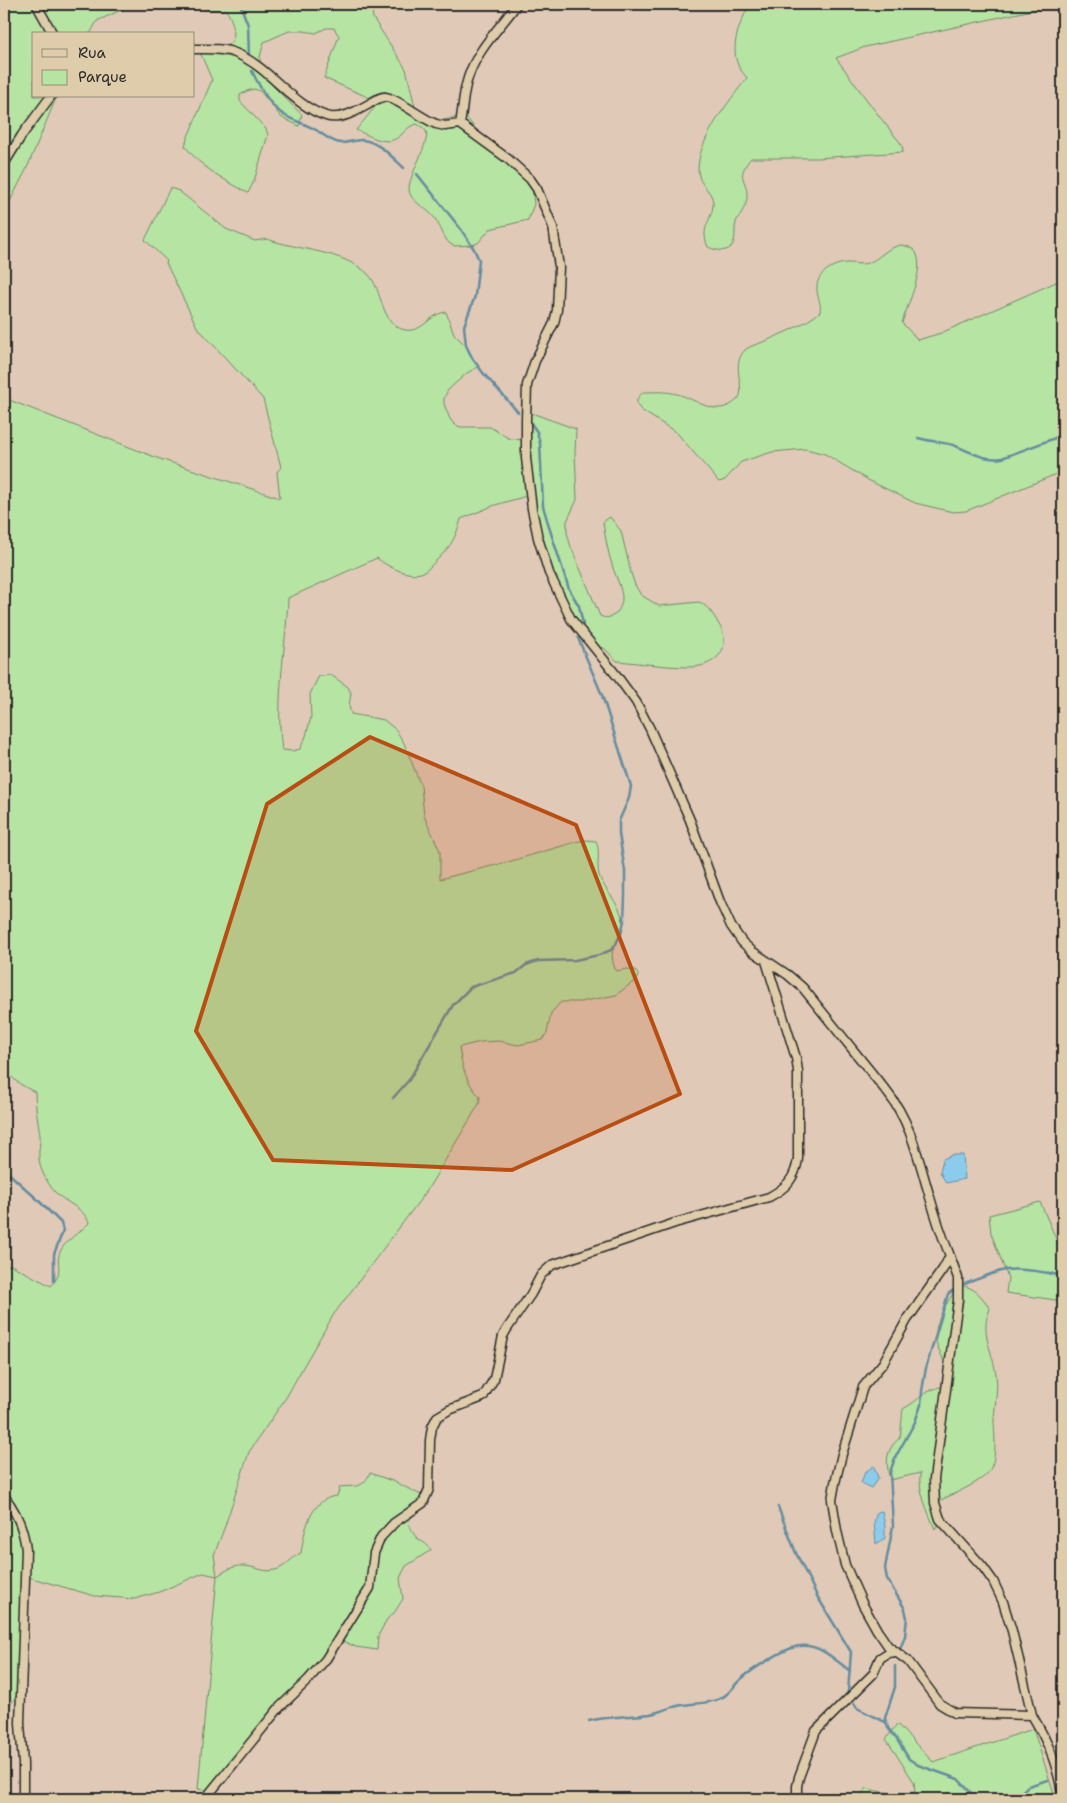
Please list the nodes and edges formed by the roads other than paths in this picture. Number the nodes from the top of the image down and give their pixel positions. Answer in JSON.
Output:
{"nodes":[{"id":1,"x":36,"y":4,"type":"edge"},
{"id":2,"x":517,"y":4,"type":"edge"},
{"id":3,"x":52,"y":32,"type":"edge"},
{"id":4,"x":195,"y":49,"type":"edge"},
{"id":5,"x":50,"y":98,"type":"edge"},
{"id":6,"x":460,"y":124,"type":"junction"},
{"id":7,"x":4,"y":164,"type":"edge"},
{"id":8,"x":766,"y":961,"type":"junction"},
{"id":9,"x":950,"y":1256,"type":"junction"},
{"id":10,"x":4,"y":1496,"type":"edge"},
{"id":11,"x":896,"y":1652,"type":"junction"},
{"id":12,"x":1032,"y":1715,"type":"junction"},
{"id":13,"x":1063,"y":1798,"type":"edge"},
{"id":14,"x":23,"y":1799,"type":"edge"},
{"id":15,"x":205,"y":1799,"type":"edge"},
{"id":16,"x":797,"y":1799,"type":"edge"}],
"edges":[{"from":1,"to":3,"type":"street"},
{"from":2,"to":6,"type":"street"},
{"from":4,"to":6,"type":"street"},
{"from":5,"to":7,"type":"street"},
{"from":6,"to":8,"type":"street"},
{"from":8,"to":9,"type":"street"},
{"from":8,"to":15,"type":"street"},
{"from":9,"to":11,"type":"street"},
{"from":9,"to":12,"type":"street"},
{"from":10,"to":14,"type":"street"},
{"from":11,"to":12,"type":"street"},
{"from":11,"to":16,"type":"street"},
{"from":12,"to":13,"type":"street"}]}
